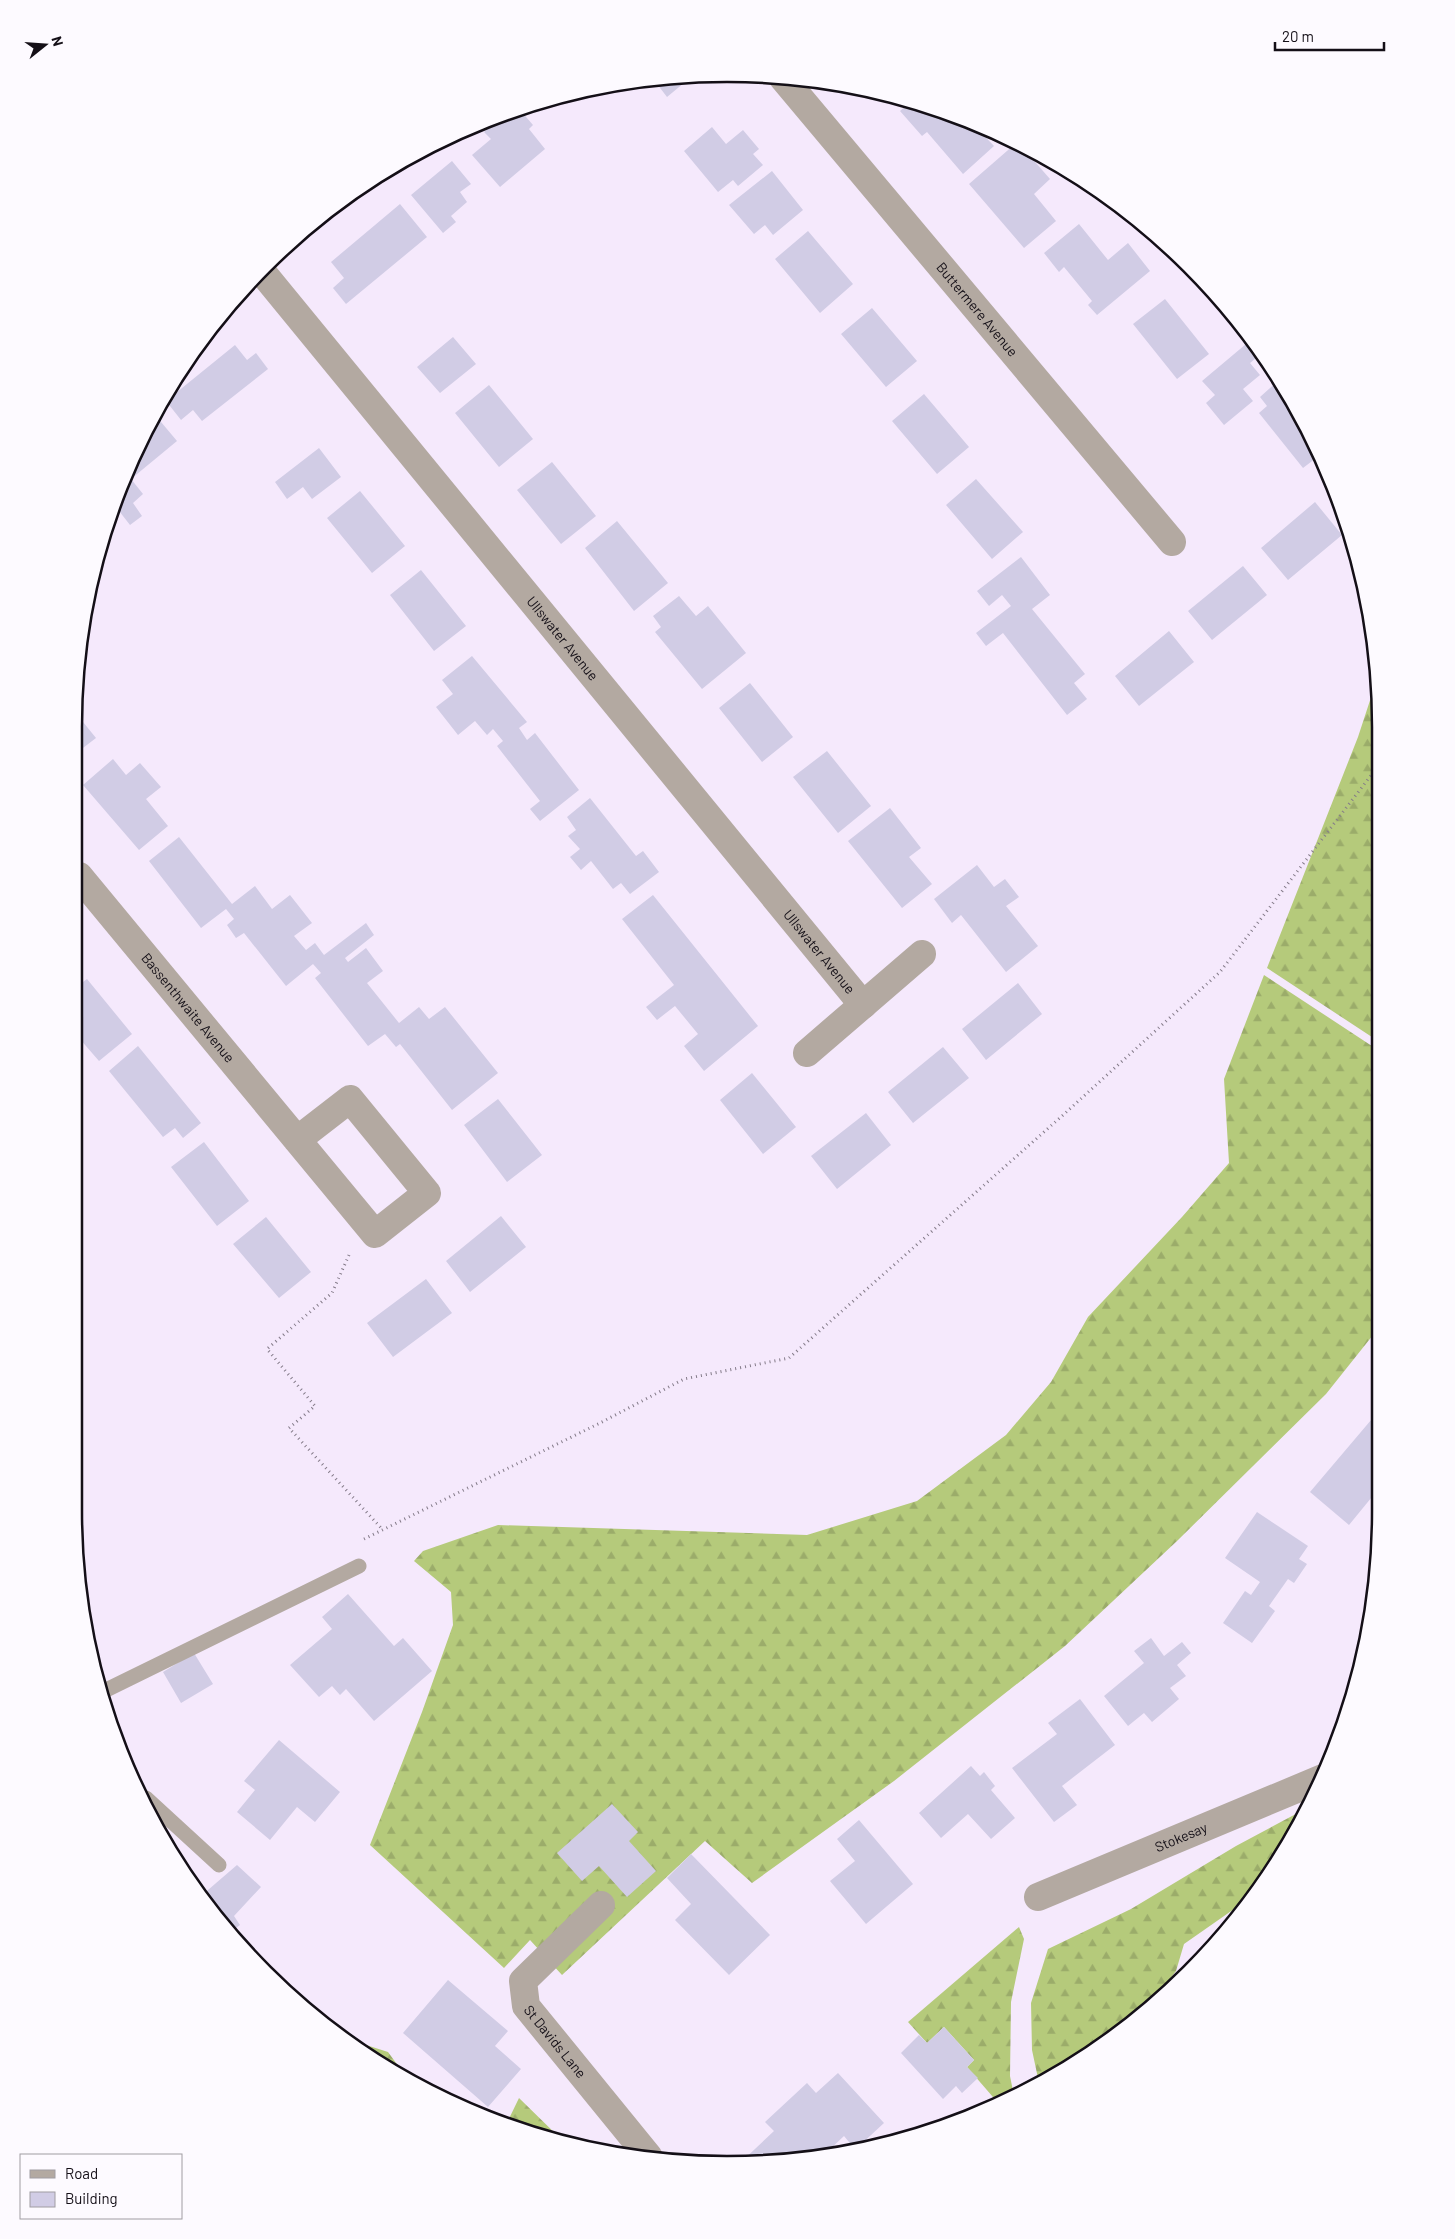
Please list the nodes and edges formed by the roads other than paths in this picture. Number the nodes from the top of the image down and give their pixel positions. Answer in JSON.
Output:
{"nodes":[{"id":1,"x":790,"y":86,"type":"edge"},
{"id":2,"x":266,"y":277,"type":"edge"},
{"id":3,"x":1172,"y":542,"type":"dead end"},
{"id":4,"x":82,"y":880,"type":"edge"},
{"id":5,"x":922,"y":954,"type":"dead end"},
{"id":6,"x":862,"y":1005,"type":"junction"},
{"id":7,"x":807,"y":1052,"type":"dead end"},
{"id":8,"x":297,"y":1140,"type":"junction"},
{"id":9,"x":359,"y":1566,"type":"dead end"},
{"id":10,"x":108,"y":1689,"type":"edge"},
{"id":11,"x":1312,"y":1782,"type":"edge"},
{"id":12,"x":153,"y":1804,"type":"edge"},
{"id":13,"x":219,"y":1865,"type":"dead end"},
{"id":14,"x":1038,"y":1897,"type":"dead end"},
{"id":15,"x":601,"y":1905,"type":"dead end"},
{"id":16,"x":642,"y":2151,"type":"edge"}],
"edges":[{"from":1,"to":3,"type":"street","name":"Buttermere Avenue"},
{"from":2,"to":6,"type":"street","name":"Ullswater Avenue"},
{"from":4,"to":8,"type":"street","name":"Bassenthwaite Avenue"},
{"from":5,"to":6,"type":"street","name":"Ullswater Avenue"},
{"from":6,"to":7,"type":"street","name":"Ullswater Avenue"},
{"from":8,"to":8,"type":"street","name":"Bassenthwaite Avenue"},
{"from":9,"to":10,"type":"lane"},
{"from":11,"to":14,"type":"street","name":"Stokesay"},
{"from":12,"to":13,"type":"lane"},
{"from":15,"to":16,"type":"street","name":"St Davids Lane"}]}
